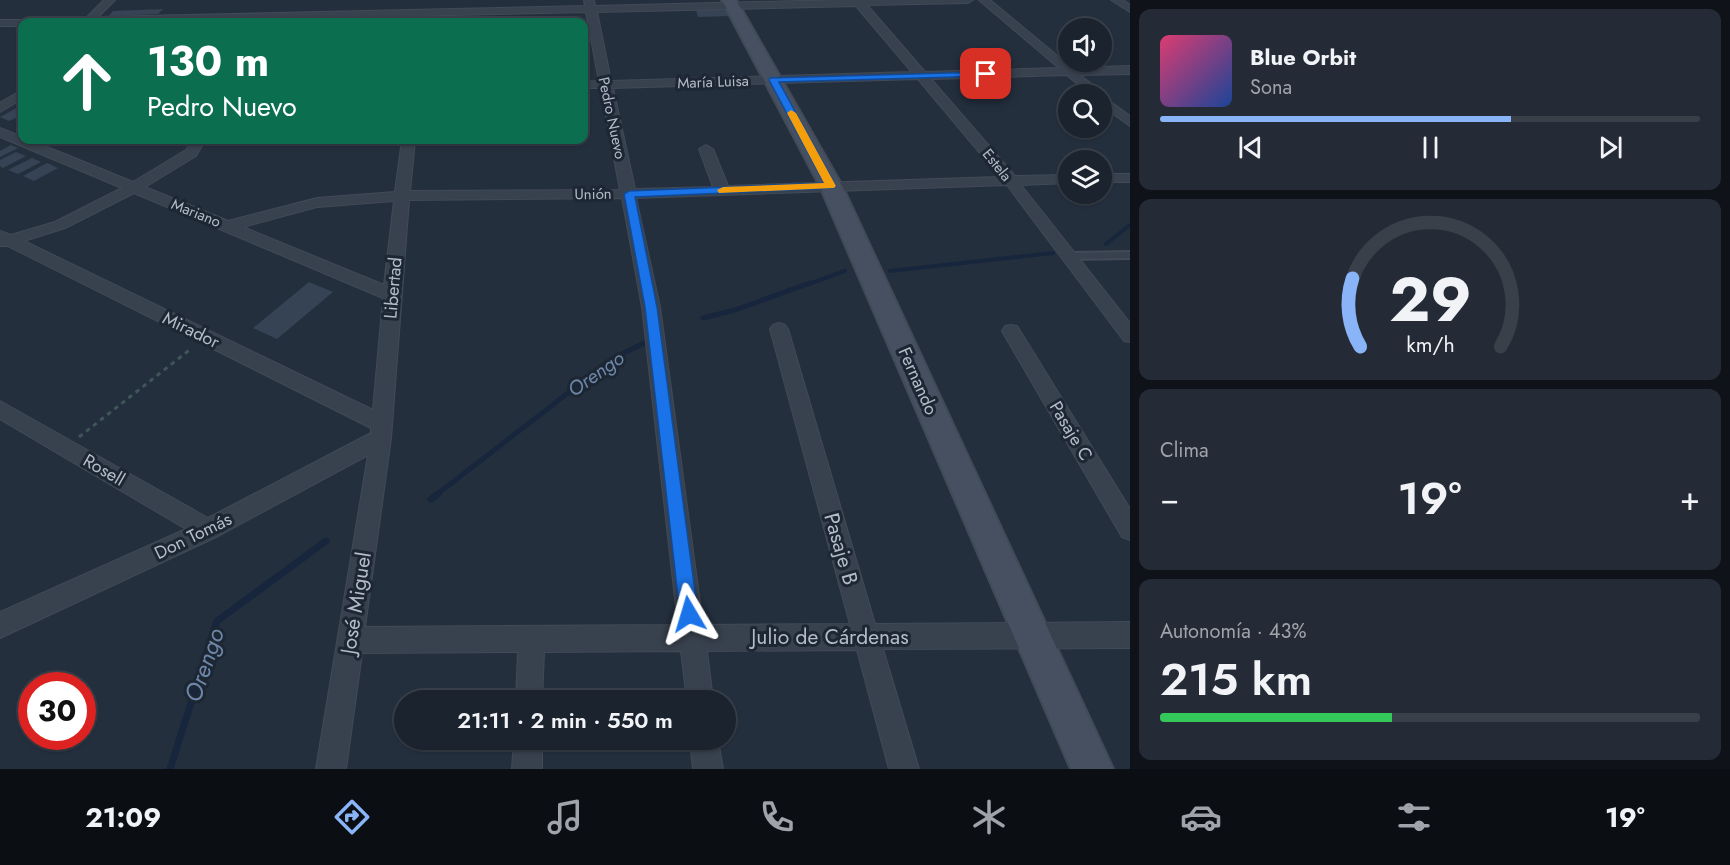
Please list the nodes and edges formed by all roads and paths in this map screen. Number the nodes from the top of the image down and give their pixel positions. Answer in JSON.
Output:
{"nodes":[{"id":1,"x":110,"y":0,"type":"edge"},
{"id":2,"x":429,"y":0,"type":"edge"},
{"id":3,"x":968,"y":0,"type":"edge"},
{"id":4,"x":984,"y":0,"type":"edge"},
{"id":5,"x":1116,"y":0,"type":"edge"},
{"id":6,"x":858,"y":1,"type":"edge"},
{"id":7,"x":730,"y":2,"type":"edge"},
{"id":8,"x":589,"y":4,"type":"edge"},
{"id":9,"x":1130,"y":9,"type":"edge"},
{"id":10,"x":262,"y":16,"type":"edge"},
{"id":11,"x":92,"y":18,"type":"edge"},
{"id":12,"x":225,"y":18,"type":"edge"},
{"id":13,"x":425,"y":18,"type":"edge"},
{"id":14,"x":0,"y":23,"type":"edge"},
{"id":15,"x":18,"y":23,"type":"edge"},
{"id":16,"x":1058,"y":63,"type":"edge"},
{"id":17,"x":1130,"y":70,"type":"edge"},
{"id":18,"x":1112,"y":71,"type":"edge"},
{"id":19,"x":1068,"y":72,"type":"joint"},
{"id":20,"x":924,"y":76,"type":"junction"},
{"id":21,"x":773,"y":80,"type":"junction"},
{"id":22,"x":1083,"y":84,"type":"edge"},
{"id":23,"x":588,"y":85,"type":"edge"},
{"id":24,"x":604,"y":85,"type":"junction"},
{"id":25,"x":18,"y":99,"type":"edge"},
{"id":26,"x":0,"y":108,"type":"edge"},
{"id":27,"x":1112,"y":108,"type":"edge"},
{"id":28,"x":1130,"y":123,"type":"edge"},
{"id":29,"x":0,"y":132,"type":"edge"},
{"id":30,"x":18,"y":139,"type":"edge"},
{"id":31,"x":30,"y":144,"type":"edge"},
{"id":32,"x":197,"y":144,"type":"edge"},
{"id":33,"x":408,"y":144,"type":"edge"},
{"id":34,"x":706,"y":149,"type":"dead end"},
{"id":35,"x":1112,"y":178,"type":"edge"},
{"id":36,"x":1130,"y":178,"type":"edge"},
{"id":37,"x":1058,"y":179,"type":"edge"},
{"id":38,"x":1010,"y":180,"type":"junction"},
{"id":39,"x":133,"y":186,"type":"junction"},
{"id":40,"x":831,"y":186,"type":"junction"},
{"id":41,"x":722,"y":190,"type":"junction"},
{"id":42,"x":629,"y":194,"type":"junction"},
{"id":43,"x":402,"y":196,"type":"junction"},
{"id":44,"x":228,"y":226,"type":"junction"},
{"id":45,"x":3,"y":240,"type":"edge"},
{"id":46,"x":1130,"y":255,"type":"edge"},
{"id":47,"x":1069,"y":256,"type":"junction"},
{"id":48,"x":392,"y":295,"type":"junction"},
{"id":49,"x":779,"y":329,"type":"dead end"},
{"id":50,"x":1011,"y":332,"type":"dead end"},
{"id":51,"x":1130,"y":336,"type":"edge"},
{"id":52,"x":206,"y":337,"type":"junction"},
{"id":53,"x":0,"y":409,"type":"edge"},
{"id":54,"x":382,"y":431,"type":"junction"},
{"id":55,"x":66,"y":448,"type":"junction"},
{"id":56,"x":208,"y":530,"type":"junction"},
{"id":57,"x":1130,"y":530,"type":"edge"},
{"id":58,"x":0,"y":625,"type":"edge"},
{"id":59,"x":1033,"y":635,"type":"junction"},
{"id":60,"x":1130,"y":635,"type":"edge"},
{"id":61,"x":866,"y":636,"type":"junction"},
{"id":62,"x":692,"y":638,"type":"junction"},
{"id":63,"x":532,"y":639,"type":"junction"},
{"id":64,"x":351,"y":640,"type":"junction"},
{"id":65,"x":529,"y":690,"type":"edge"},
{"id":66,"x":699,"y":690,"type":"edge"},
{"id":67,"x":528,"y":750,"type":"edge"},
{"id":68,"x":705,"y":750,"type":"edge"},
{"id":69,"x":331,"y":769,"type":"edge"},
{"id":70,"x":527,"y":769,"type":"edge"},
{"id":71,"x":708,"y":769,"type":"edge"},
{"id":72,"x":904,"y":769,"type":"edge"},
{"id":73,"x":1092,"y":769,"type":"edge"}],
"edges":[{"from":1,"to":11,"type":"street"},
{"from":2,"to":13,"type":"street"},
{"from":3,"to":6,"type":"street"},
{"from":4,"to":16,"type":"street"},
{"from":5,"to":9,"type":"street"},
{"from":6,"to":7,"type":"street"},
{"from":6,"to":20,"type":"street","name":"Estela"},
{"from":7,"to":8,"type":"street"},
{"from":7,"to":21,"type":"street","name":"Fernando"},
{"from":8,"to":13,"type":"street"},
{"from":8,"to":24,"type":"street","name":"Pedro Nuevo"},
{"from":10,"to":12,"type":"street"},
{"from":10,"to":13,"type":"street"},
{"from":14,"to":15,"type":"street"},
{"from":17,"to":18,"type":"street","name":"María Luisa"},
{"from":19,"to":20,"type":"street","name":"María Luisa"},
{"from":19,"to":22,"type":"street"},
{"from":20,"to":21,"type":"street","name":"María Luisa"},
{"from":20,"to":38,"type":"street","name":"Estela"},
{"from":21,"to":24,"type":"street","name":"María Luisa"},
{"from":21,"to":40,"type":"street","name":"Fernando"},
{"from":23,"to":24,"type":"street","name":"María Luisa"},
{"from":24,"to":42,"type":"street","name":"Pedro Nuevo"},
{"from":25,"to":26,"type":"street"},
{"from":27,"to":28,"type":"street"},
{"from":29,"to":30,"type":"street","name":"Mariano"},
{"from":31,"to":39,"type":"street","name":"Mariano"},
{"from":32,"to":39,"type":"street"},
{"from":33,"to":43,"type":"street","name":"Libertad"},
{"from":34,"to":41,"type":"street"},
{"from":35,"to":36,"type":"street"},
{"from":37,"to":38,"type":"street","name":"Unión"},
{"from":38,"to":40,"type":"street","name":"Unión"},
{"from":38,"to":47,"type":"street","name":"Estela"},
{"from":39,"to":44,"type":"street","name":"Mariano"},
{"from":39,"to":45,"type":"street"},
{"from":40,"to":41,"type":"street","name":"Unión"},
{"from":40,"to":59,"type":"street","name":"Fernando"},
{"from":41,"to":42,"type":"street","name":"Unión"},
{"from":42,"to":43,"type":"street","name":"Unión"},
{"from":42,"to":62,"type":"street","name":"Pedro Nuevo"},
{"from":43,"to":44,"type":"street","name":"Unión"},
{"from":43,"to":48,"type":"street","name":"Libertad"},
{"from":44,"to":48,"type":"street","name":"Mariano"},
{"from":45,"to":52,"type":"street","name":"Mirador"},
{"from":46,"to":47,"type":"lane"},
{"from":47,"to":51,"type":"street","name":"Estela"},
{"from":48,"to":54,"type":"street","name":"Libertad"},
{"from":49,"to":61,"type":"street","name":"Pasaje B"},
{"from":50,"to":57,"type":"street","name":"Pasaje C"},
{"from":52,"to":54,"type":"street","name":"Mirador"},
{"from":52,"to":55,"type":"path"},
{"from":53,"to":55,"type":"street","name":"Rosell"},
{"from":54,"to":56,"type":"street","name":"Don Tomás"},
{"from":54,"to":64,"type":"street","name":"José Miguel"},
{"from":55,"to":56,"type":"street","name":"Rosell"},
{"from":56,"to":58,"type":"street","name":"Don Tomás"},
{"from":59,"to":60,"type":"street","name":"Julio de Cárdenas"},
{"from":59,"to":61,"type":"street","name":"Julio de Cárdenas"},
{"from":59,"to":73,"type":"street","name":"Fernando"},
{"from":61,"to":62,"type":"street","name":"Julio de Cárdenas"},
{"from":61,"to":72,"type":"street","name":"Pasaje B"},
{"from":62,"to":63,"type":"street","name":"Julio de Cárdenas"},
{"from":62,"to":66,"type":"street","name":"Pedro Nuevo"},
{"from":63,"to":64,"type":"street","name":"Julio de Cárdenas"},
{"from":63,"to":65,"type":"street"},
{"from":64,"to":69,"type":"street","name":"José Miguel"},
{"from":67,"to":70,"type":"street"},
{"from":68,"to":71,"type":"street"}]}
